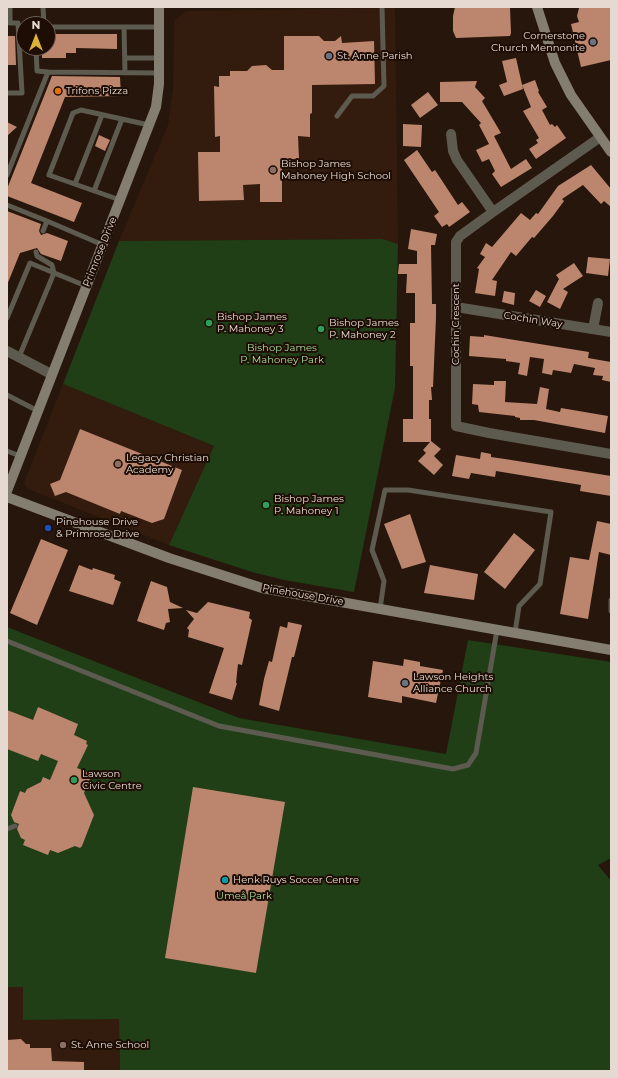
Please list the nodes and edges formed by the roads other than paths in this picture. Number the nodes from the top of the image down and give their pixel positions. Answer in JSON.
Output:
{"nodes":[{"id":1,"x":10,"y":7,"type":"edge"},
{"id":2,"x":159,"y":7,"type":"edge"},
{"id":3,"x":382,"y":7,"type":"edge"},
{"id":4,"x":537,"y":7,"type":"edge"},
{"id":5,"x":8,"y":23,"type":"edge"},
{"id":6,"x":56,"y":27,"type":"edge"},
{"id":7,"x":124,"y":27,"type":"junction"},
{"id":8,"x":159,"y":27,"type":"junction"},
{"id":9,"x":36,"y":56,"type":"edge"},
{"id":10,"x":125,"y":58,"type":"junction"},
{"id":11,"x":159,"y":58,"type":"junction"},
{"id":12,"x":48,"y":72,"type":"junction"},
{"id":13,"x":125,"y":72,"type":"junction"},
{"id":14,"x":159,"y":73,"type":"junction"},
{"id":15,"x":7,"y":93,"type":"edge"},
{"id":16,"x":102,"y":114,"type":"junction"},
{"id":17,"x":337,"y":116,"type":"dead end"},
{"id":18,"x":122,"y":119,"type":"junction"},
{"id":19,"x":149,"y":125,"type":"junction"},
{"id":20,"x":451,"y":134,"type":"dead end"},
{"id":21,"x":599,"y":138,"type":"junction"},
{"id":22,"x":611,"y":152,"type":"edge"},
{"id":23,"x":7,"y":175,"type":"edge"},
{"id":24,"x":75,"y":184,"type":"junction"},
{"id":25,"x":94,"y":191,"type":"junction"},
{"id":26,"x":120,"y":200,"type":"junction"},
{"id":27,"x":7,"y":205,"type":"edge"},
{"id":28,"x":493,"y":212,"type":"junction"},
{"id":29,"x":47,"y":222,"type":"junction"},
{"id":30,"x":43,"y":232,"type":"dead end"},
{"id":31,"x":103,"y":245,"type":"junction"},
{"id":32,"x":36,"y":252,"type":"dead end"},
{"id":33,"x":54,"y":273,"type":"junction"},
{"id":34,"x":86,"y":286,"type":"junction"},
{"id":35,"x":598,"y":303,"type":"dead end"},
{"id":36,"x":456,"y":307,"type":"junction"},
{"id":37,"x":7,"y":318,"type":"edge"},
{"id":38,"x":593,"y":329,"type":"junction"},
{"id":39,"x":611,"y":332,"type":"edge"},
{"id":40,"x":7,"y":351,"type":"edge"},
{"id":41,"x":19,"y":357,"type":"junction"},
{"id":42,"x":51,"y":374,"type":"junction"},
{"id":43,"x":7,"y":395,"type":"edge"},
{"id":44,"x":38,"y":411,"type":"junction"},
{"id":45,"x":7,"y":451,"type":"edge"},
{"id":46,"x":611,"y":454,"type":"edge"},
{"id":47,"x":20,"y":456,"type":"junction"},
{"id":48,"x":7,"y":491,"type":"edge"},
{"id":49,"x":7,"y":496,"type":"edge"},
{"id":50,"x":611,"y":600,"type":"edge"},
{"id":51,"x":380,"y":609,"type":"junction"},
{"id":52,"x":611,"y":611,"type":"edge"},
{"id":53,"x":497,"y":630,"type":"junction"},
{"id":54,"x":515,"y":633,"type":"junction"},
{"id":55,"x":7,"y":640,"type":"edge"},
{"id":56,"x":611,"y":650,"type":"edge"},
{"id":57,"x":15,"y":826,"type":"dead end"},
{"id":58,"x":7,"y":829,"type":"edge"}],
"edges":[{"from":1,"to":5,"type":"lane"},
{"from":2,"to":8,"type":"street","name":"Primrose Drive"},
{"from":3,"to":17,"type":"lane"},
{"from":4,"to":21,"type":"street"},
{"from":5,"to":15,"type":"lane"},
{"from":6,"to":7,"type":"lane"},
{"from":7,"to":8,"type":"lane"},
{"from":7,"to":10,"type":"lane"},
{"from":8,"to":11,"type":"street","name":"Primrose Drive"},
{"from":9,"to":12,"type":"lane"},
{"from":10,"to":11,"type":"lane"},
{"from":10,"to":13,"type":"lane"},
{"from":11,"to":14,"type":"street","name":"Primrose Drive"},
{"from":12,"to":13,"type":"lane"},
{"from":12,"to":23,"type":"lane"},
{"from":13,"to":14,"type":"lane"},
{"from":14,"to":19,"type":"street","name":"Primrose Drive"},
{"from":16,"to":18,"type":"lane"},
{"from":16,"to":24,"type":"lane"},
{"from":16,"to":24,"type":"lane"},
{"from":18,"to":19,"type":"lane"},
{"from":18,"to":25,"type":"lane"},
{"from":19,"to":26,"type":"street","name":"Primrose Drive"},
{"from":20,"to":28,"type":"street"},
{"from":21,"to":22,"type":"street"},
{"from":21,"to":28,"type":"street","name":"Cochin Crescent"},
{"from":24,"to":25,"type":"lane"},
{"from":25,"to":26,"type":"lane"},
{"from":26,"to":31,"type":"street","name":"Primrose Drive"},
{"from":27,"to":29,"type":"lane"},
{"from":28,"to":36,"type":"street","name":"Cochin Crescent"},
{"from":29,"to":30,"type":"lane"},
{"from":29,"to":31,"type":"lane"},
{"from":31,"to":34,"type":"street","name":"Primrose Drive"},
{"from":32,"to":33,"type":"lane"},
{"from":33,"to":34,"type":"lane"},
{"from":33,"to":37,"type":"lane"},
{"from":33,"to":41,"type":"lane"},
{"from":34,"to":42,"type":"street","name":"Primrose Drive"},
{"from":35,"to":38,"type":"street"},
{"from":36,"to":38,"type":"street","name":"Cochin Way"},
{"from":36,"to":46,"type":"street","name":"Cochin Crescent"},
{"from":38,"to":39,"type":"street","name":"Cochin Way"},
{"from":40,"to":41,"type":"street"},
{"from":41,"to":42,"type":"street"},
{"from":42,"to":44,"type":"street","name":"Primrose Drive"},
{"from":43,"to":44,"type":"lane"},
{"from":44,"to":47,"type":"street","name":"Primrose Drive"},
{"from":45,"to":47,"type":"lane"},
{"from":47,"to":48,"type":"street","name":"Primrose Drive"},
{"from":49,"to":51,"type":"street","name":"Pinehouse Drive"},
{"from":50,"to":52,"type":"lane"},
{"from":51,"to":53,"type":"street","name":"Pinehouse Drive"},
{"from":51,"to":54,"type":"lane"},
{"from":53,"to":54,"type":"street","name":"Pinehouse Drive"},
{"from":53,"to":55,"type":"lane"},
{"from":54,"to":56,"type":"street","name":"Pinehouse Drive"},
{"from":57,"to":58,"type":"lane"}]}
